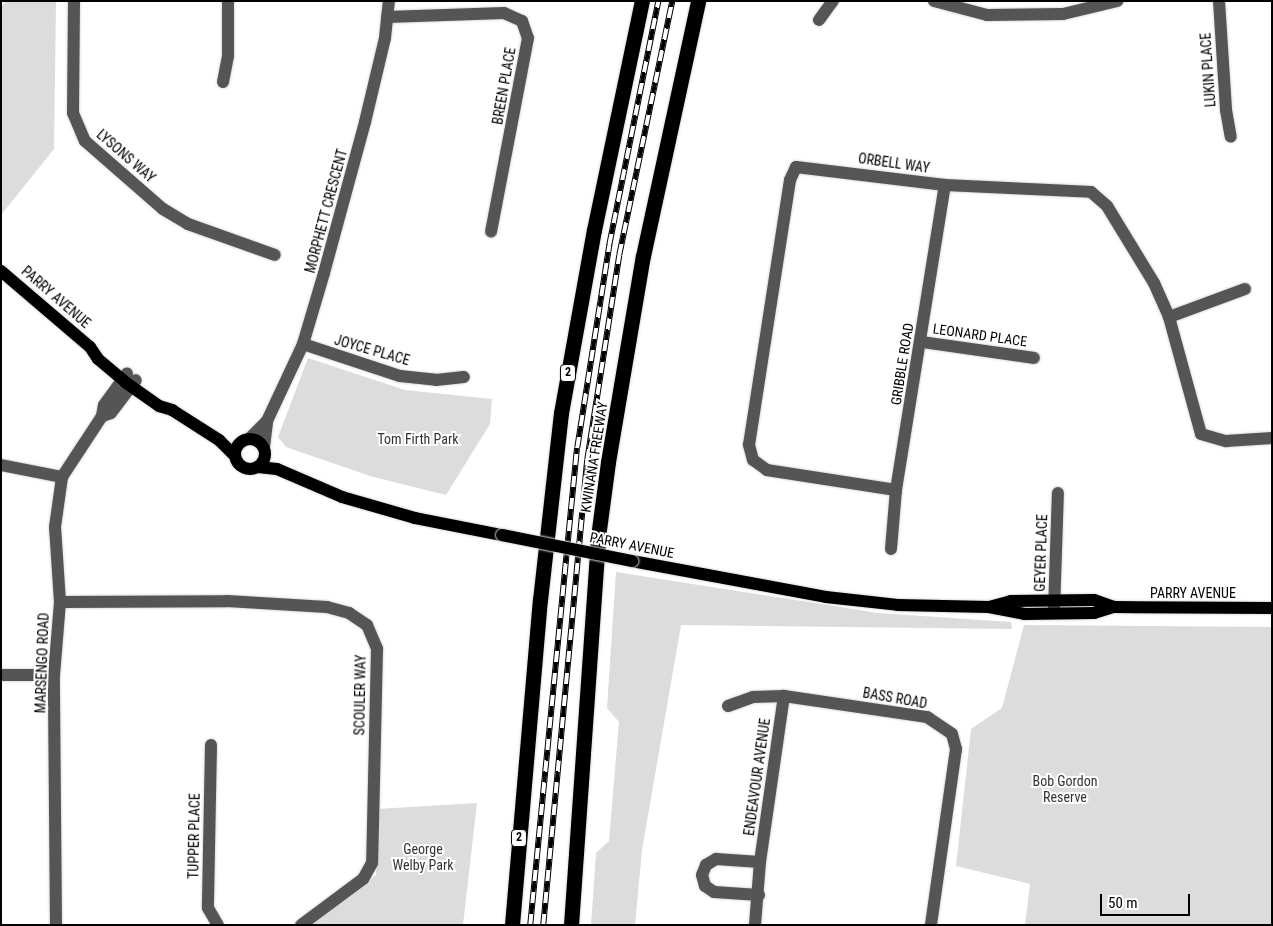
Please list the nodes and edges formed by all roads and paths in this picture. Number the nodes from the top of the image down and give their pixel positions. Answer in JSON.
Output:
{"nodes":[{"id":1,"x":74,"y":1,"type":"edge"},
{"id":2,"x":228,"y":1,"type":"edge"},
{"id":3,"x":389,"y":1,"type":"edge"},
{"id":4,"x":642,"y":1,"type":"edge"},
{"id":5,"x":698,"y":1,"type":"edge"},
{"id":6,"x":833,"y":1,"type":"edge"},
{"id":7,"x":934,"y":1,"type":"edge"},
{"id":8,"x":1117,"y":1,"type":"edge"},
{"id":9,"x":1219,"y":1,"type":"edge"},
{"id":10,"x":387,"y":17,"type":"junction"},
{"id":11,"x":819,"y":20,"type":"dead end"},
{"id":12,"x":223,"y":82,"type":"dead end"},
{"id":13,"x":1231,"y":136,"type":"dead end"},
{"id":14,"x":945,"y":185,"type":"junction"},
{"id":15,"x":491,"y":232,"type":"dead end"},
{"id":16,"x":275,"y":255,"type":"dead end"},
{"id":17,"x":1,"y":271,"type":"edge"},
{"id":18,"x":1245,"y":289,"type":"dead end"},
{"id":19,"x":1169,"y":317,"type":"junction"},
{"id":20,"x":922,"y":342,"type":"junction"},
{"id":21,"x":303,"y":344,"type":"junction"},
{"id":22,"x":1034,"y":358,"type":"dead end"},
{"id":23,"x":464,"y":377,"type":"dead end"},
{"id":24,"x":129,"y":380,"type":"junction"},
{"id":25,"x":267,"y":421,"type":"junction"},
{"id":26,"x":1272,"y":438,"type":"edge"},
{"id":27,"x":219,"y":440,"type":"junction"},
{"id":28,"x":245,"y":440,"type":"junction"},
{"id":29,"x":264,"y":450,"type":"junction"},
{"id":30,"x":234,"y":455,"type":"junction"},
{"id":31,"x":1,"y":465,"type":"edge"},
{"id":32,"x":258,"y":467,"type":"junction"},
{"id":33,"x":277,"y":469,"type":"junction"},
{"id":34,"x":62,"y":478,"type":"junction"},
{"id":35,"x":896,"y":490,"type":"junction"},
{"id":36,"x":1058,"y":493,"type":"dead end"},
{"id":37,"x":891,"y":548,"type":"dead end"},
{"id":38,"x":60,"y":602,"type":"junction"},
{"id":39,"x":1054,"y":607,"type":"junction"},
{"id":40,"x":1272,"y":608,"type":"edge"},
{"id":41,"x":1,"y":675,"type":"edge"},
{"id":42,"x":54,"y":675,"type":"junction"},
{"id":43,"x":784,"y":696,"type":"junction"},
{"id":44,"x":728,"y":706,"type":"dead end"},
{"id":45,"x":211,"y":745,"type":"dead end"},
{"id":46,"x":760,"y":862,"type":"junction"},
{"id":47,"x":759,"y":895,"type":"junction"},
{"id":48,"x":56,"y":925,"type":"edge"},
{"id":49,"x":218,"y":925,"type":"edge"},
{"id":50,"x":301,"y":925,"type":"edge"},
{"id":51,"x":512,"y":925,"type":"edge"},
{"id":52,"x":571,"y":925,"type":"edge"},
{"id":53,"x":755,"y":925,"type":"edge"},
{"id":54,"x":930,"y":925,"type":"edge"}],
"edges":[{"from":1,"to":16,"type":"street","name":"LYSONS WAY"},
{"from":2,"to":12,"type":"street"},
{"from":3,"to":10,"type":"street","name":"MORPHETT CRESCENT"},
{"from":4,"to":51,"type":"highway","number":"2"},
{"from":5,"to":52,"type":"highway","name":"KWINANA FREEWAY"},
{"from":6,"to":11,"type":"street"},
{"from":7,"to":8,"type":"street"},
{"from":9,"to":13,"type":"street","name":"LUKIN PLACE"},
{"from":10,"to":15,"type":"street","name":"BREEN PLACE"},
{"from":10,"to":21,"type":"street","name":"MORPHETT CRESCENT"},
{"from":14,"to":19,"type":"street","name":"ORBELL WAY"},
{"from":14,"to":20,"type":"street","name":"GRIBBLE ROAD"},
{"from":14,"to":35,"type":"street","name":"ORBELL WAY"},
{"from":17,"to":24,"type":"main road","name":"PARRY AVENUE"},
{"from":18,"to":19,"type":"street"},
{"from":19,"to":26,"type":"street","name":"ORBELL WAY"},
{"from":20,"to":22,"type":"street","name":"LEONARD PLACE"},
{"from":20,"to":35,"type":"street","name":"GRIBBLE ROAD"},
{"from":21,"to":23,"type":"street","name":"JOYCE PLACE"},
{"from":21,"to":25,"type":"street","name":"MORPHETT CRESCENT"},
{"from":24,"to":27,"type":"main road","name":"PARRY AVENUE"},
{"from":24,"to":34,"type":"street","name":"MARSENGO ROAD"},
{"from":25,"to":28,"type":"street","name":"MORPHETT CRESCENT"},
{"from":25,"to":29,"type":"street","name":"MORPHETT CRESCENT"},
{"from":27,"to":28,"type":"main road","name":"PARRY AVENUE"},
{"from":27,"to":30,"type":"main road","name":"PARRY AVENUE"},
{"from":28,"to":29,"type":"main road","name":"PARRY AVENUE"},
{"from":28,"to":30,"type":"main road"},
{"from":29,"to":32,"type":"main road"},
{"from":29,"to":33,"type":"main road","name":"PARRY AVENUE"},
{"from":30,"to":32,"type":"main road","name":"PARRY AVENUE"},
{"from":31,"to":34,"type":"street"},
{"from":32,"to":33,"type":"main road","name":"PARRY AVENUE"},
{"from":33,"to":39,"type":"main road","name":"PARRY AVENUE","bridge":true},
{"from":34,"to":38,"type":"street","name":"MARSENGO ROAD"},
{"from":35,"to":37,"type":"street","name":"GRIBBLE ROAD"},
{"from":36,"to":39,"type":"street","name":"GEYER PLACE"},
{"from":38,"to":42,"type":"street","name":"MARSENGO ROAD"},
{"from":38,"to":50,"type":"street","name":"SCOULER WAY"},
{"from":39,"to":40,"type":"main road","name":"PARRY AVENUE"},
{"from":41,"to":42,"type":"street"},
{"from":42,"to":48,"type":"street","name":"MARSENGO ROAD"},
{"from":43,"to":44,"type":"street","name":"BASS ROAD"},
{"from":43,"to":46,"type":"street","name":"ENDEAVOUR AVENUE"},
{"from":43,"to":54,"type":"street","name":"BASS ROAD"},
{"from":45,"to":49,"type":"street","name":"TUPPER PLACE"},
{"from":46,"to":47,"type":"street","name":"ENDEAVOUR AVENUE"},
{"from":46,"to":47,"type":"street"},
{"from":47,"to":53,"type":"street","name":"ENDEAVOUR AVENUE"}]}
